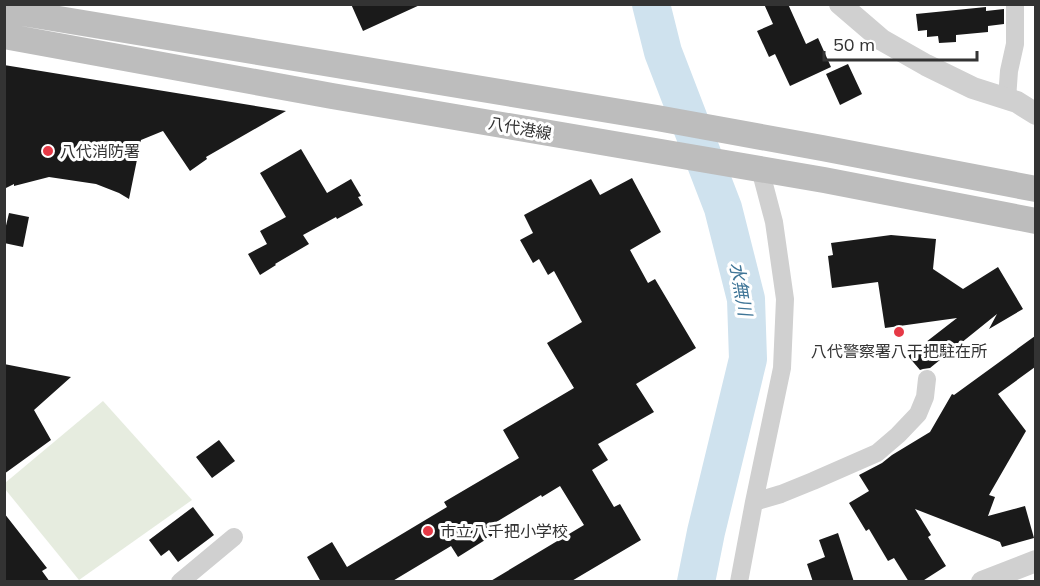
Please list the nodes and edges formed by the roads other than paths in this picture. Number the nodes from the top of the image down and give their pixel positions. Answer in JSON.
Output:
{"nodes":[{"id":1,"x":840,"y":4,"type":"edge"},
{"id":2,"x":1015,"y":4,"type":"edge"},
{"id":3,"x":4,"y":9,"type":"edge"},
{"id":4,"x":4,"y":36,"type":"edge"},
{"id":5,"x":1007,"y":99,"type":"junction"},
{"id":6,"x":1035,"y":114,"type":"edge"},
{"id":7,"x":760,"y":170,"type":"junction"},
{"id":8,"x":1035,"y":189,"type":"edge"},
{"id":9,"x":1035,"y":220,"type":"edge"},
{"id":10,"x":927,"y":379,"type":"dead end"},
{"id":11,"x":754,"y":502,"type":"junction"},
{"id":12,"x":234,"y":537,"type":"dead end"},
{"id":13,"x":1035,"y":561,"type":"edge"},
{"id":14,"x":180,"y":582,"type":"edge"},
{"id":15,"x":739,"y":582,"type":"edge"},
{"id":16,"x":982,"y":582,"type":"edge"}],
"edges":[{"from":1,"to":5,"type":"street"},
{"from":2,"to":5,"type":"street"},
{"from":3,"to":8,"type":"main road","name":"八代港線"},
{"from":4,"to":7,"type":"main road","name":"八代港線"},
{"from":5,"to":6,"type":"street"},
{"from":7,"to":9,"type":"main road","name":"八代港線"},
{"from":7,"to":11,"type":"street"},
{"from":10,"to":11,"type":"street"},
{"from":11,"to":15,"type":"street"},
{"from":12,"to":14,"type":"street"},
{"from":13,"to":16,"type":"street"}]}
